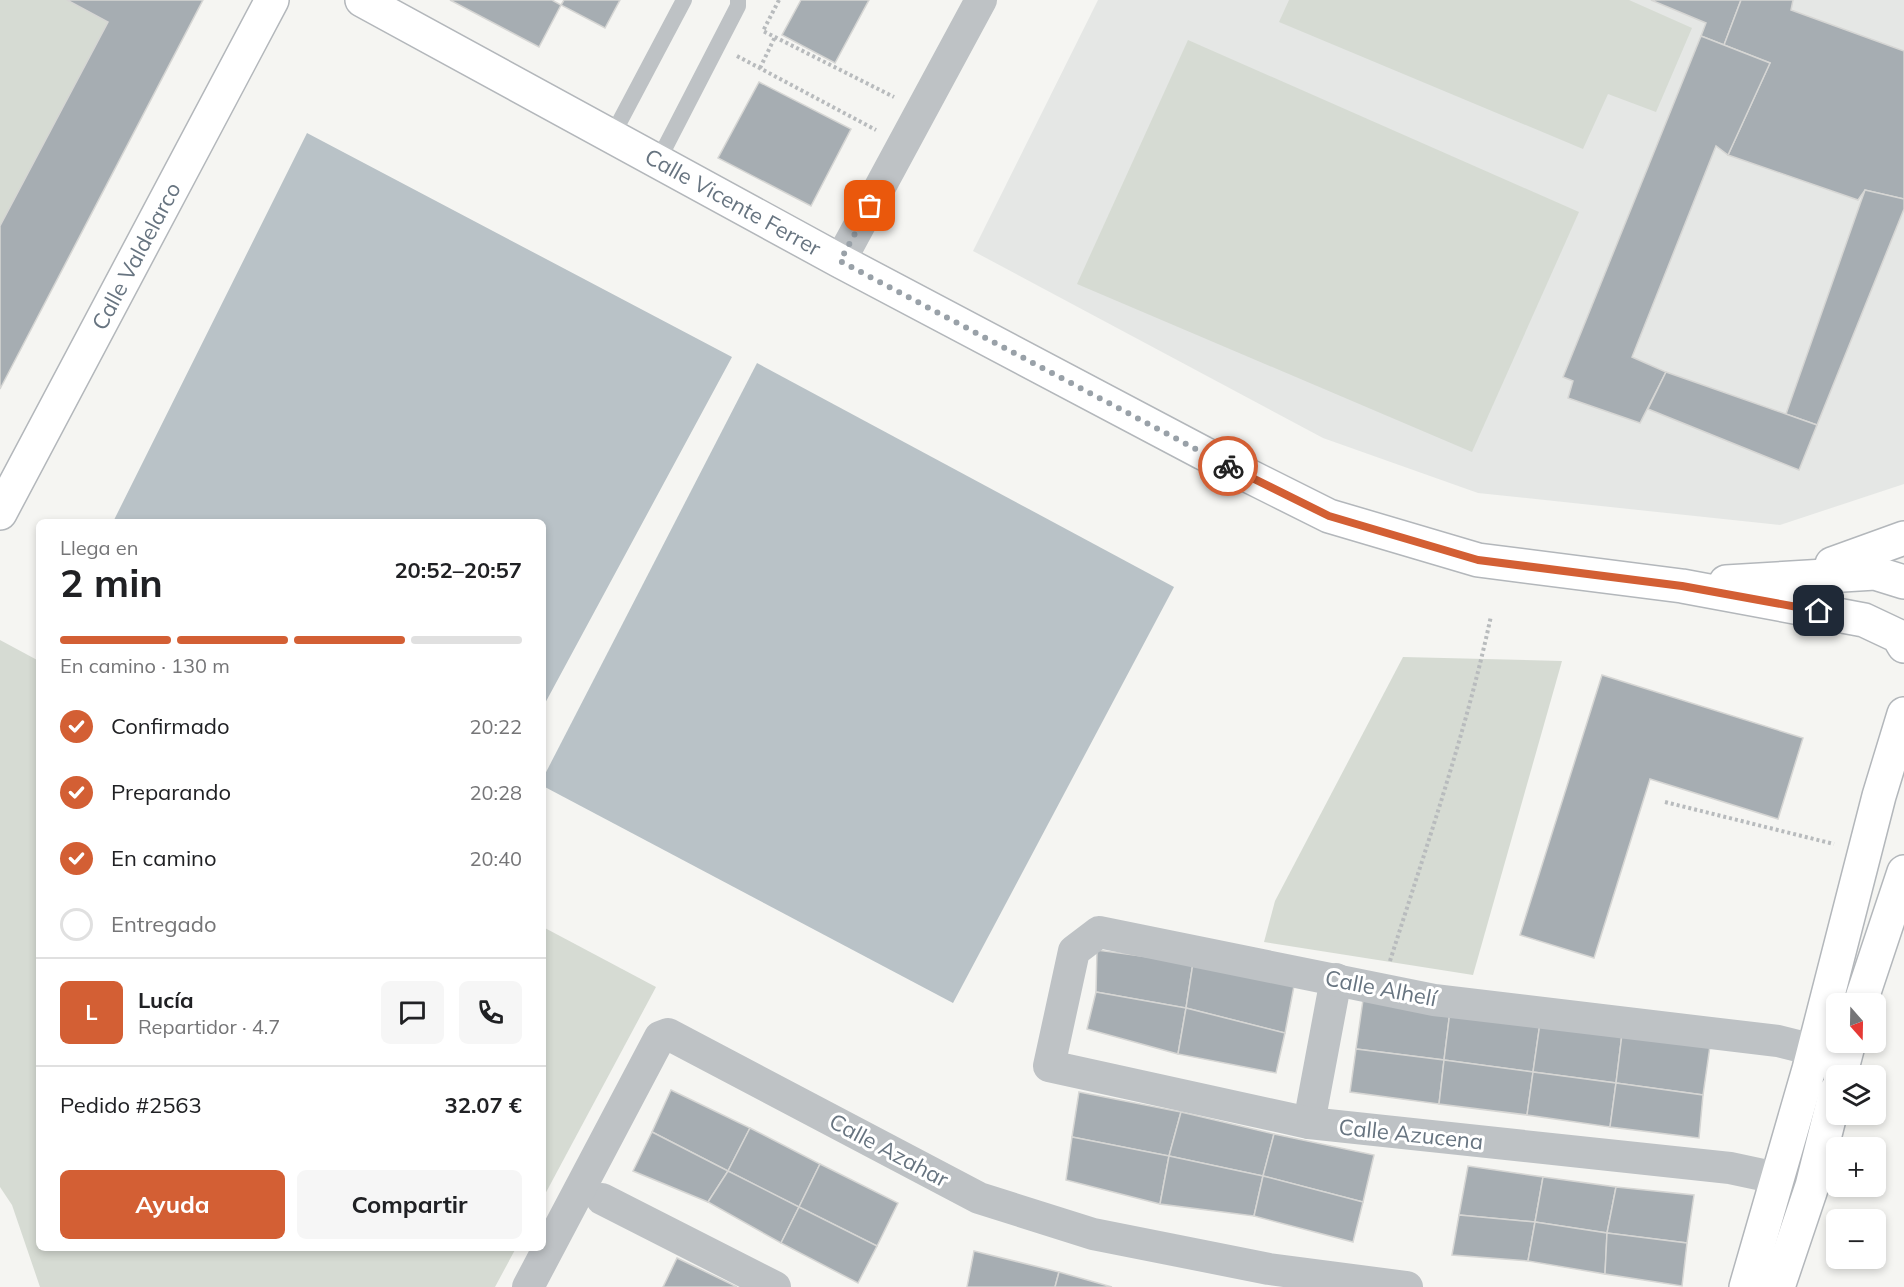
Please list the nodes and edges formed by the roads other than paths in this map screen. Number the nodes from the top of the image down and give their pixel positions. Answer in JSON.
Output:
{"nodes":[{"id":1,"x":272,"y":0,"type":"edge"},
{"id":2,"x":362,"y":0,"type":"edge"},
{"id":3,"x":684,"y":0,"type":"edge"},
{"id":4,"x":738,"y":0,"type":"edge"},
{"id":5,"x":981,"y":0,"type":"edge"},
{"id":6,"x":612,"y":136,"type":"junction"},
{"id":7,"x":657,"y":161,"type":"junction"},
{"id":8,"x":840,"y":261,"type":"junction"},
{"id":9,"x":0,"y":513,"type":"edge"},
{"id":10,"x":1904,"y":538,"type":"edge"},
{"id":11,"x":1794,"y":577,"type":"junction"},
{"id":12,"x":1904,"y":582,"type":"edge"},
{"id":13,"x":1682,"y":586,"type":"junction"},
{"id":14,"x":1904,"y":616,"type":"edge"},
{"id":15,"x":1864,"y":620,"type":"junction"},
{"id":16,"x":1904,"y":646,"type":"edge"},
{"id":17,"x":1904,"y":714,"type":"edge"},
{"id":18,"x":1904,"y":872,"type":"edge"},
{"id":19,"x":1336,"y":980,"type":"junction"},
{"id":20,"x":1864,"y":993,"type":"edge"},
{"id":21,"x":1814,"y":1050,"type":"junction"},
{"id":22,"x":1049,"y":1066,"type":"joint"},
{"id":23,"x":1309,"y":1123,"type":"junction"},
{"id":24,"x":1827,"y":1125,"type":"edge"},
{"id":25,"x":1777,"y":1178,"type":"junction"},
{"id":26,"x":602,"y":1199,"type":"dead end"},
{"id":27,"x":528,"y":1287,"type":"edge"},
{"id":28,"x":775,"y":1287,"type":"edge"},
{"id":29,"x":1407,"y":1287,"type":"edge"},
{"id":30,"x":1746,"y":1287,"type":"edge"},
{"id":31,"x":1778,"y":1287,"type":"edge"}],
"edges":[{"from":1,"to":9,"type":"street","name":"Calle Valdelarco"},
{"from":2,"to":6,"type":"street","name":"Calle Vicente Ferrer"},
{"from":3,"to":6,"type":"lane"},
{"from":4,"to":7,"type":"lane"},
{"from":5,"to":8,"type":"street"},
{"from":6,"to":7,"type":"street","name":"Calle Vicente Ferrer"},
{"from":7,"to":8,"type":"street","name":"Calle Vicente Ferrer"},
{"from":8,"to":13,"type":"street","name":"Calle Vicente Ferrer"},
{"from":10,"to":11,"type":"street","name":"Calle Vicente Ferrer"},
{"from":11,"to":12,"type":"street","name":"Calle Vicente Ferrer"},
{"from":11,"to":13,"type":"street","name":"Calle Vicente Ferrer"},
{"from":13,"to":15,"type":"street","name":"Calle Vicente Ferrer"},
{"from":14,"to":15,"type":"street","name":"Calle Vicente Ferrer"},
{"from":15,"to":16,"type":"street","name":"Calle Vicente Ferrer"},
{"from":17,"to":21,"type":"street"},
{"from":18,"to":20,"type":"street"},
{"from":19,"to":21,"type":"street","name":"Calle Alhelí"},
{"from":19,"to":22,"type":"street","name":"Calle Alhelí"},
{"from":19,"to":23,"type":"street"},
{"from":21,"to":25,"type":"street"},
{"from":22,"to":23,"type":"street","name":"Calle Azucena"},
{"from":23,"to":25,"type":"street","name":"Calle Azucena"},
{"from":24,"to":31,"type":"street"},
{"from":25,"to":30,"type":"street"},
{"from":26,"to":28,"type":"street"},
{"from":27,"to":29,"type":"street","name":"Calle Azahar"}]}
